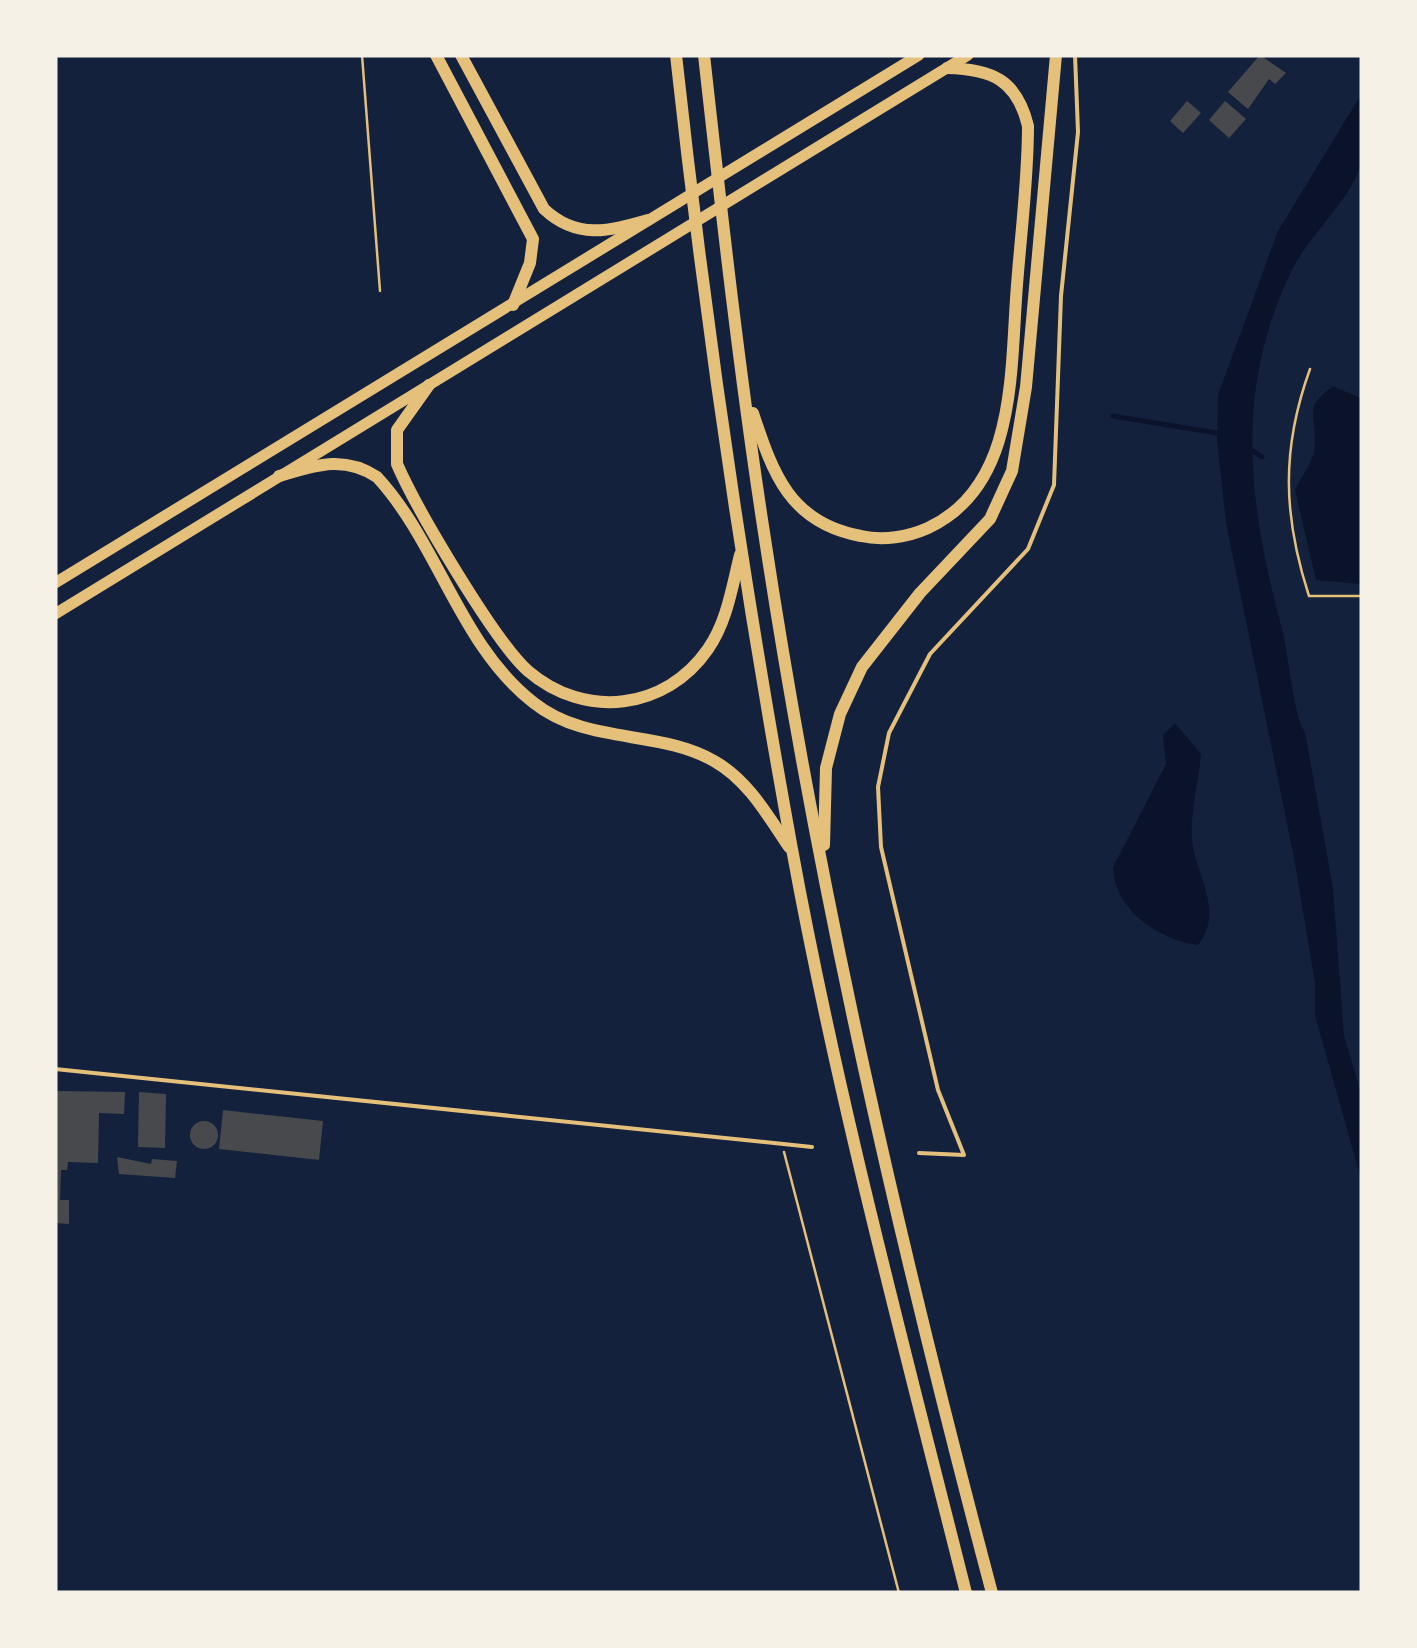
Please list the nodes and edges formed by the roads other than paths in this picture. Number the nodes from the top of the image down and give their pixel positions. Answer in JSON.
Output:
{"nodes":[{"id":1,"x":436,"y":55,"type":"edge"},
{"id":2,"x":461,"y":55,"type":"edge"},
{"id":3,"x":676,"y":55,"type":"edge"},
{"id":4,"x":704,"y":55,"type":"edge"},
{"id":5,"x":919,"y":55,"type":"edge"},
{"id":6,"x":968,"y":55,"type":"edge"},
{"id":7,"x":1056,"y":55,"type":"edge"},
{"id":8,"x":1075,"y":55,"type":"edge"},
{"id":9,"x":947,"y":68,"type":"junction"},
{"id":10,"x":648,"y":220,"type":"junction"},
{"id":11,"x":513,"y":304,"type":"junction"},
{"id":12,"x":742,"y":378,"type":"junction"},
{"id":13,"x":429,"y":386,"type":"junction"},
{"id":14,"x":279,"y":476,"type":"junction"},
{"id":15,"x":742,"y":548,"type":"junction"},
{"id":16,"x":55,"y":583,"type":"edge"},
{"id":17,"x":55,"y":614,"type":"edge"},
{"id":18,"x":792,"y":851,"type":"junction"},
{"id":19,"x":824,"y":872,"type":"junction"},
{"id":20,"x":55,"y":1069,"type":"edge"},
{"id":21,"x":812,"y":1147,"type":"dead end"},
{"id":22,"x":919,"y":1153,"type":"dead end"},
{"id":23,"x":966,"y":1593,"type":"edge"},
{"id":24,"x":992,"y":1593,"type":"edge"}],
"edges":[{"from":1,"to":11,"type":"highway"},
{"from":2,"to":10,"type":"highway"},
{"from":3,"to":15,"type":"highway"},
{"from":4,"to":12,"type":"highway"},
{"from":5,"to":10,"type":"highway"},
{"from":6,"to":9,"type":"highway"},
{"from":7,"to":19,"type":"highway"},
{"from":8,"to":22,"type":"lane"},
{"from":9,"to":12,"type":"highway"},
{"from":9,"to":13,"type":"highway"},
{"from":10,"to":11,"type":"highway"},
{"from":11,"to":16,"type":"highway"},
{"from":12,"to":19,"type":"highway"},
{"from":13,"to":14,"type":"highway"},
{"from":13,"to":15,"type":"highway"},
{"from":14,"to":17,"type":"highway"},
{"from":14,"to":18,"type":"highway"},
{"from":15,"to":18,"type":"highway"},
{"from":18,"to":23,"type":"highway"},
{"from":19,"to":24,"type":"highway"},
{"from":20,"to":21,"type":"lane"}]}
